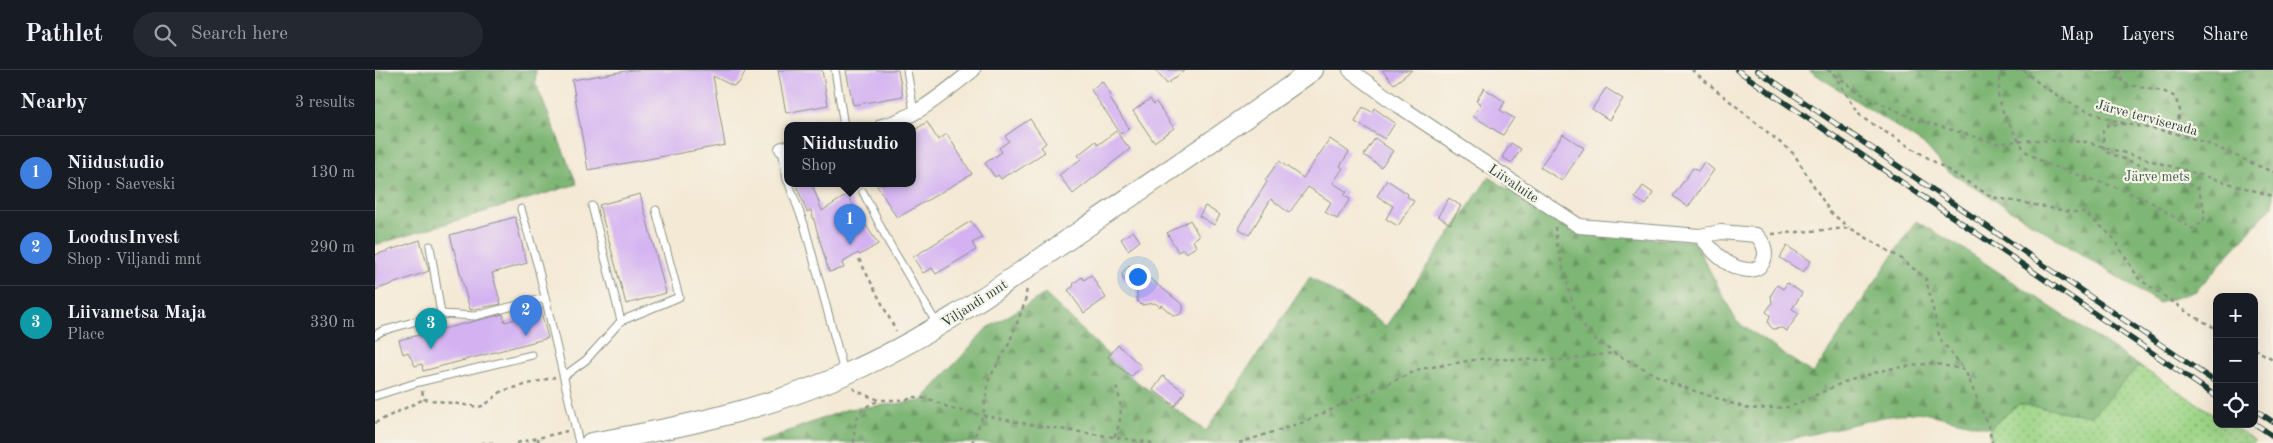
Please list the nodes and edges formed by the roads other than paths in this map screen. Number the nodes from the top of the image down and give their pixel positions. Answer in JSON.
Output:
{"nodes":[{"id":1,"x":835,"y":70,"type":"edge"},
{"id":2,"x":907,"y":70,"type":"edge"},
{"id":3,"x":973,"y":70,"type":"edge"},
{"id":4,"x":1313,"y":70,"type":"edge"},
{"id":5,"x":1350,"y":70,"type":"edge"},
{"id":6,"x":915,"y":112,"type":"junction"},
{"id":7,"x":844,"y":122,"type":"edge"},
{"id":8,"x":899,"y":122,"type":"edge"},
{"id":9,"x":790,"y":187,"type":"edge"},
{"id":10,"x":863,"y":192,"type":"dead end"},
{"id":11,"x":592,"y":206,"type":"dead end"},
{"id":12,"x":521,"y":209,"type":"dead end"},
{"id":13,"x":656,"y":210,"type":"dead end"},
{"id":14,"x":1700,"y":236,"type":"junction"},
{"id":15,"x":430,"y":246,"type":"dead end"},
{"id":16,"x":545,"y":298,"type":"junction"},
{"id":17,"x":441,"y":314,"type":"junction"},
{"id":18,"x":621,"y":322,"type":"junction"},
{"id":19,"x":939,"y":326,"type":"junction"},
{"id":20,"x":375,"y":335,"type":"edge"},
{"id":21,"x":532,"y":355,"type":"dead end"},
{"id":22,"x":845,"y":375,"type":"junction"},
{"id":23,"x":564,"y":376,"type":"junction"},
{"id":24,"x":375,"y":396,"type":"edge"},
{"id":25,"x":579,"y":443,"type":"edge"},
{"id":26,"x":591,"y":443,"type":"edge"}],
"edges":[{"from":1,"to":7,"type":"lane"},
{"from":2,"to":6,"type":"lane"},
{"from":3,"to":6,"type":"street"},
{"from":4,"to":19,"type":"main road","name":"Viljandi mnt"},
{"from":5,"to":14,"type":"street","name":"Liivaluite"},
{"from":6,"to":8,"type":"street"},
{"from":9,"to":22,"type":"lane"},
{"from":10,"to":19,"type":"lane"},
{"from":11,"to":18,"type":"lane"},
{"from":12,"to":16,"type":"lane"},
{"from":13,"to":18,"type":"lane"},
{"from":14,"to":14,"type":"street","name":"Liivaluite"},
{"from":15,"to":17,"type":"lane"},
{"from":16,"to":17,"type":"lane"},
{"from":16,"to":23,"type":"lane"},
{"from":17,"to":20,"type":"lane"},
{"from":18,"to":23,"type":"lane"},
{"from":19,"to":22,"type":"main road","name":"Viljandi mnt"},
{"from":21,"to":24,"type":"lane"},
{"from":22,"to":26,"type":"main road","name":"Viljandi mnt"},
{"from":23,"to":25,"type":"lane"}]}
